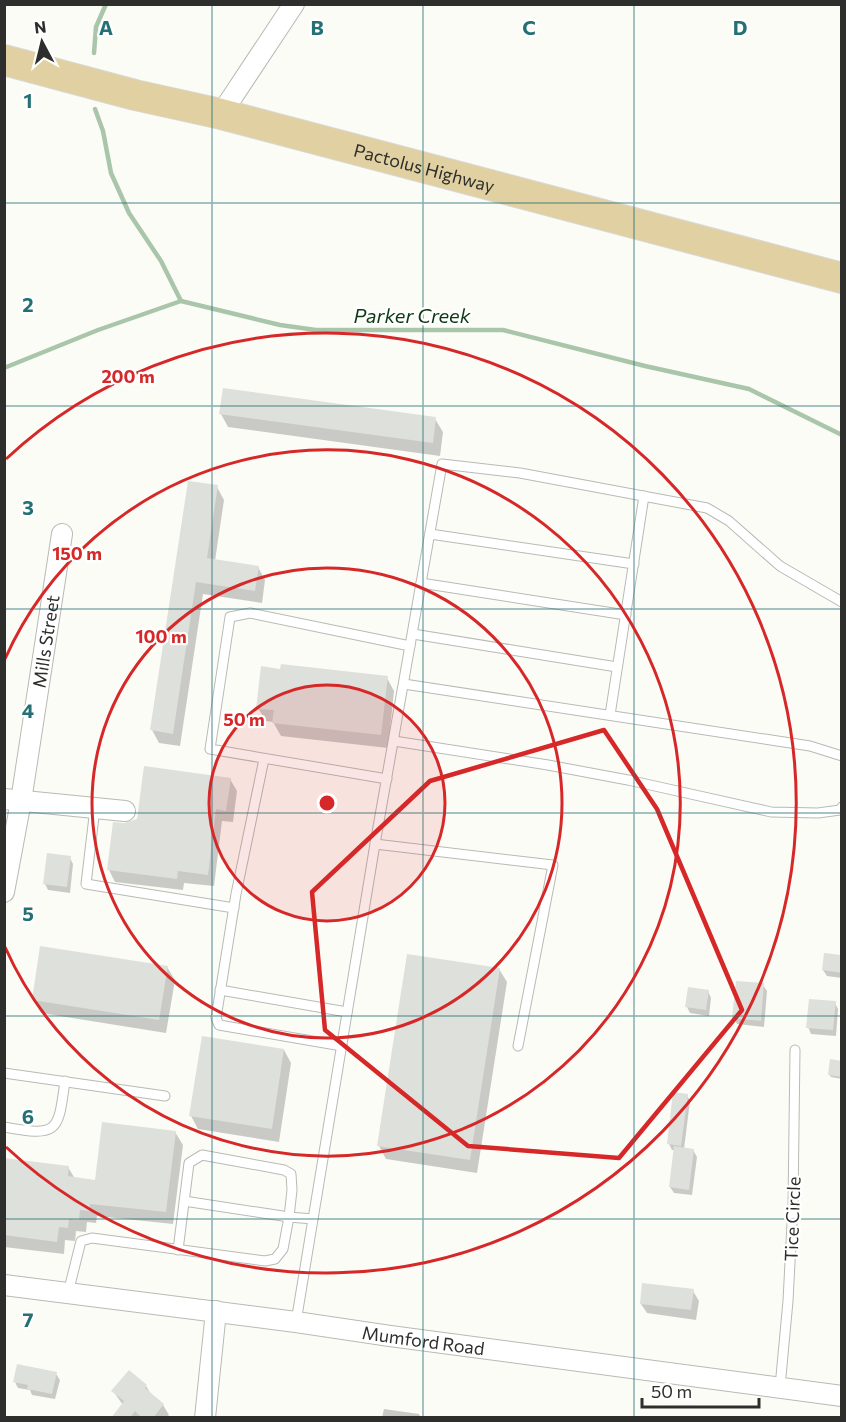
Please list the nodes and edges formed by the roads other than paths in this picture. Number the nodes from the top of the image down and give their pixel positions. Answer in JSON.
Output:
{"nodes":[{"id":1,"x":294,"y":4,"type":"edge"},
{"id":2,"x":4,"y":60,"type":"edge"},
{"id":3,"x":221,"y":114,"type":"junction"},
{"id":4,"x":842,"y":278,"type":"edge"},
{"id":5,"x":644,"y":496,"type":"junction"},
{"id":6,"x":62,"y":534,"type":"dead end"},
{"id":7,"x":430,"y":534,"type":"junction"},
{"id":8,"x":634,"y":564,"type":"junction"},
{"id":9,"x":421,"y":584,"type":"junction"},
{"id":10,"x":842,"y":602,"type":"edge"},
{"id":11,"x":626,"y":615,"type":"junction"},
{"id":12,"x":412,"y":634,"type":"junction"},
{"id":13,"x":410,"y":646,"type":"junction"},
{"id":14,"x":617,"y":667,"type":"junction"},
{"id":15,"x":404,"y":684,"type":"junction"},
{"id":16,"x":610,"y":715,"type":"junction"},
{"id":17,"x":394,"y":741,"type":"junction"},
{"id":18,"x":842,"y":756,"type":"edge"},
{"id":19,"x":264,"y":759,"type":"junction"},
{"id":20,"x":387,"y":779,"type":"junction"},
{"id":21,"x":13,"y":800,"type":"edge"},
{"id":22,"x":842,"y":807,"type":"edge"},
{"id":23,"x":95,"y":808,"type":"junction"},
{"id":24,"x":125,"y":811,"type":"dead end"},
{"id":25,"x":375,"y":844,"type":"junction"},
{"id":26,"x":4,"y":892,"type":"edge"},
{"id":27,"x":234,"y":908,"type":"junction"},
{"id":28,"x":220,"y":990,"type":"junction"},
{"id":29,"x":347,"y":1012,"type":"junction"},
{"id":30,"x":342,"y":1046,"type":"junction"},
{"id":31,"x":518,"y":1046,"type":"dead end"},
{"id":32,"x":795,"y":1050,"type":"dead end"},
{"id":33,"x":4,"y":1073,"type":"edge"},
{"id":34,"x":65,"y":1082,"type":"junction"},
{"id":35,"x":165,"y":1096,"type":"dead end"},
{"id":36,"x":4,"y":1127,"type":"edge"},
{"id":37,"x":184,"y":1201,"type":"junction"},
{"id":38,"x":289,"y":1217,"type":"junction"},
{"id":39,"x":313,"y":1220,"type":"junction"},
{"id":40,"x":178,"y":1250,"type":"junction"},
{"id":41,"x":4,"y":1285,"type":"edge"},
{"id":42,"x":68,"y":1293,"type":"junction"},
{"id":43,"x":216,"y":1311,"type":"junction"},
{"id":44,"x":296,"y":1322,"type":"junction"},
{"id":45,"x":780,"y":1387,"type":"junction"},
{"id":46,"x":842,"y":1395,"type":"edge"},
{"id":47,"x":205,"y":1418,"type":"edge"}],
"edges":[{"from":1,"to":3,"type":"street"},
{"from":2,"to":3,"type":"main road","name":"Pactolus Highway"},
{"from":3,"to":4,"type":"main road","name":"Pactolus Highway"},
{"from":5,"to":7,"type":"lane"},
{"from":5,"to":8,"type":"lane"},
{"from":5,"to":10,"type":"lane"},
{"from":6,"to":21,"type":"street","name":"Mills Street"},
{"from":7,"to":8,"type":"lane"},
{"from":7,"to":9,"type":"lane"},
{"from":8,"to":11,"type":"lane"},
{"from":9,"to":11,"type":"lane"},
{"from":9,"to":12,"type":"lane"},
{"from":11,"to":14,"type":"lane"},
{"from":12,"to":13,"type":"lane"},
{"from":12,"to":14,"type":"lane"},
{"from":13,"to":15,"type":"lane"},
{"from":13,"to":19,"type":"lane"},
{"from":14,"to":16,"type":"lane"},
{"from":15,"to":16,"type":"lane"},
{"from":15,"to":17,"type":"lane"},
{"from":16,"to":18,"type":"lane"},
{"from":17,"to":20,"type":"lane"},
{"from":17,"to":22,"type":"lane"},
{"from":19,"to":20,"type":"lane"},
{"from":19,"to":27,"type":"lane"},
{"from":20,"to":25,"type":"lane"},
{"from":21,"to":23,"type":"street"},
{"from":21,"to":26,"type":"street","name":"Mills Street"},
{"from":23,"to":24,"type":"street"},
{"from":23,"to":27,"type":"lane"},
{"from":25,"to":29,"type":"lane"},
{"from":25,"to":31,"type":"lane"},
{"from":27,"to":28,"type":"lane"},
{"from":28,"to":29,"type":"lane"},
{"from":28,"to":30,"type":"lane"},
{"from":29,"to":30,"type":"lane"},
{"from":30,"to":39,"type":"lane"},
{"from":32,"to":45,"type":"lane","name":"Tice Circle"},
{"from":33,"to":34,"type":"lane"},
{"from":34,"to":35,"type":"lane"},
{"from":34,"to":36,"type":"lane"},
{"from":37,"to":38,"type":"lane"},
{"from":37,"to":38,"type":"lane"},
{"from":37,"to":40,"type":"lane"},
{"from":38,"to":39,"type":"lane"},
{"from":38,"to":40,"type":"lane"},
{"from":39,"to":44,"type":"lane"},
{"from":40,"to":42,"type":"lane"},
{"from":41,"to":42,"type":"street","name":"Mumford Road"},
{"from":42,"to":43,"type":"street","name":"Mumford Road"},
{"from":43,"to":44,"type":"street","name":"Mumford Road"},
{"from":43,"to":47,"type":"street"},
{"from":44,"to":45,"type":"street","name":"Mumford Road"},
{"from":45,"to":46,"type":"street","name":"Mumford Road"}]}
